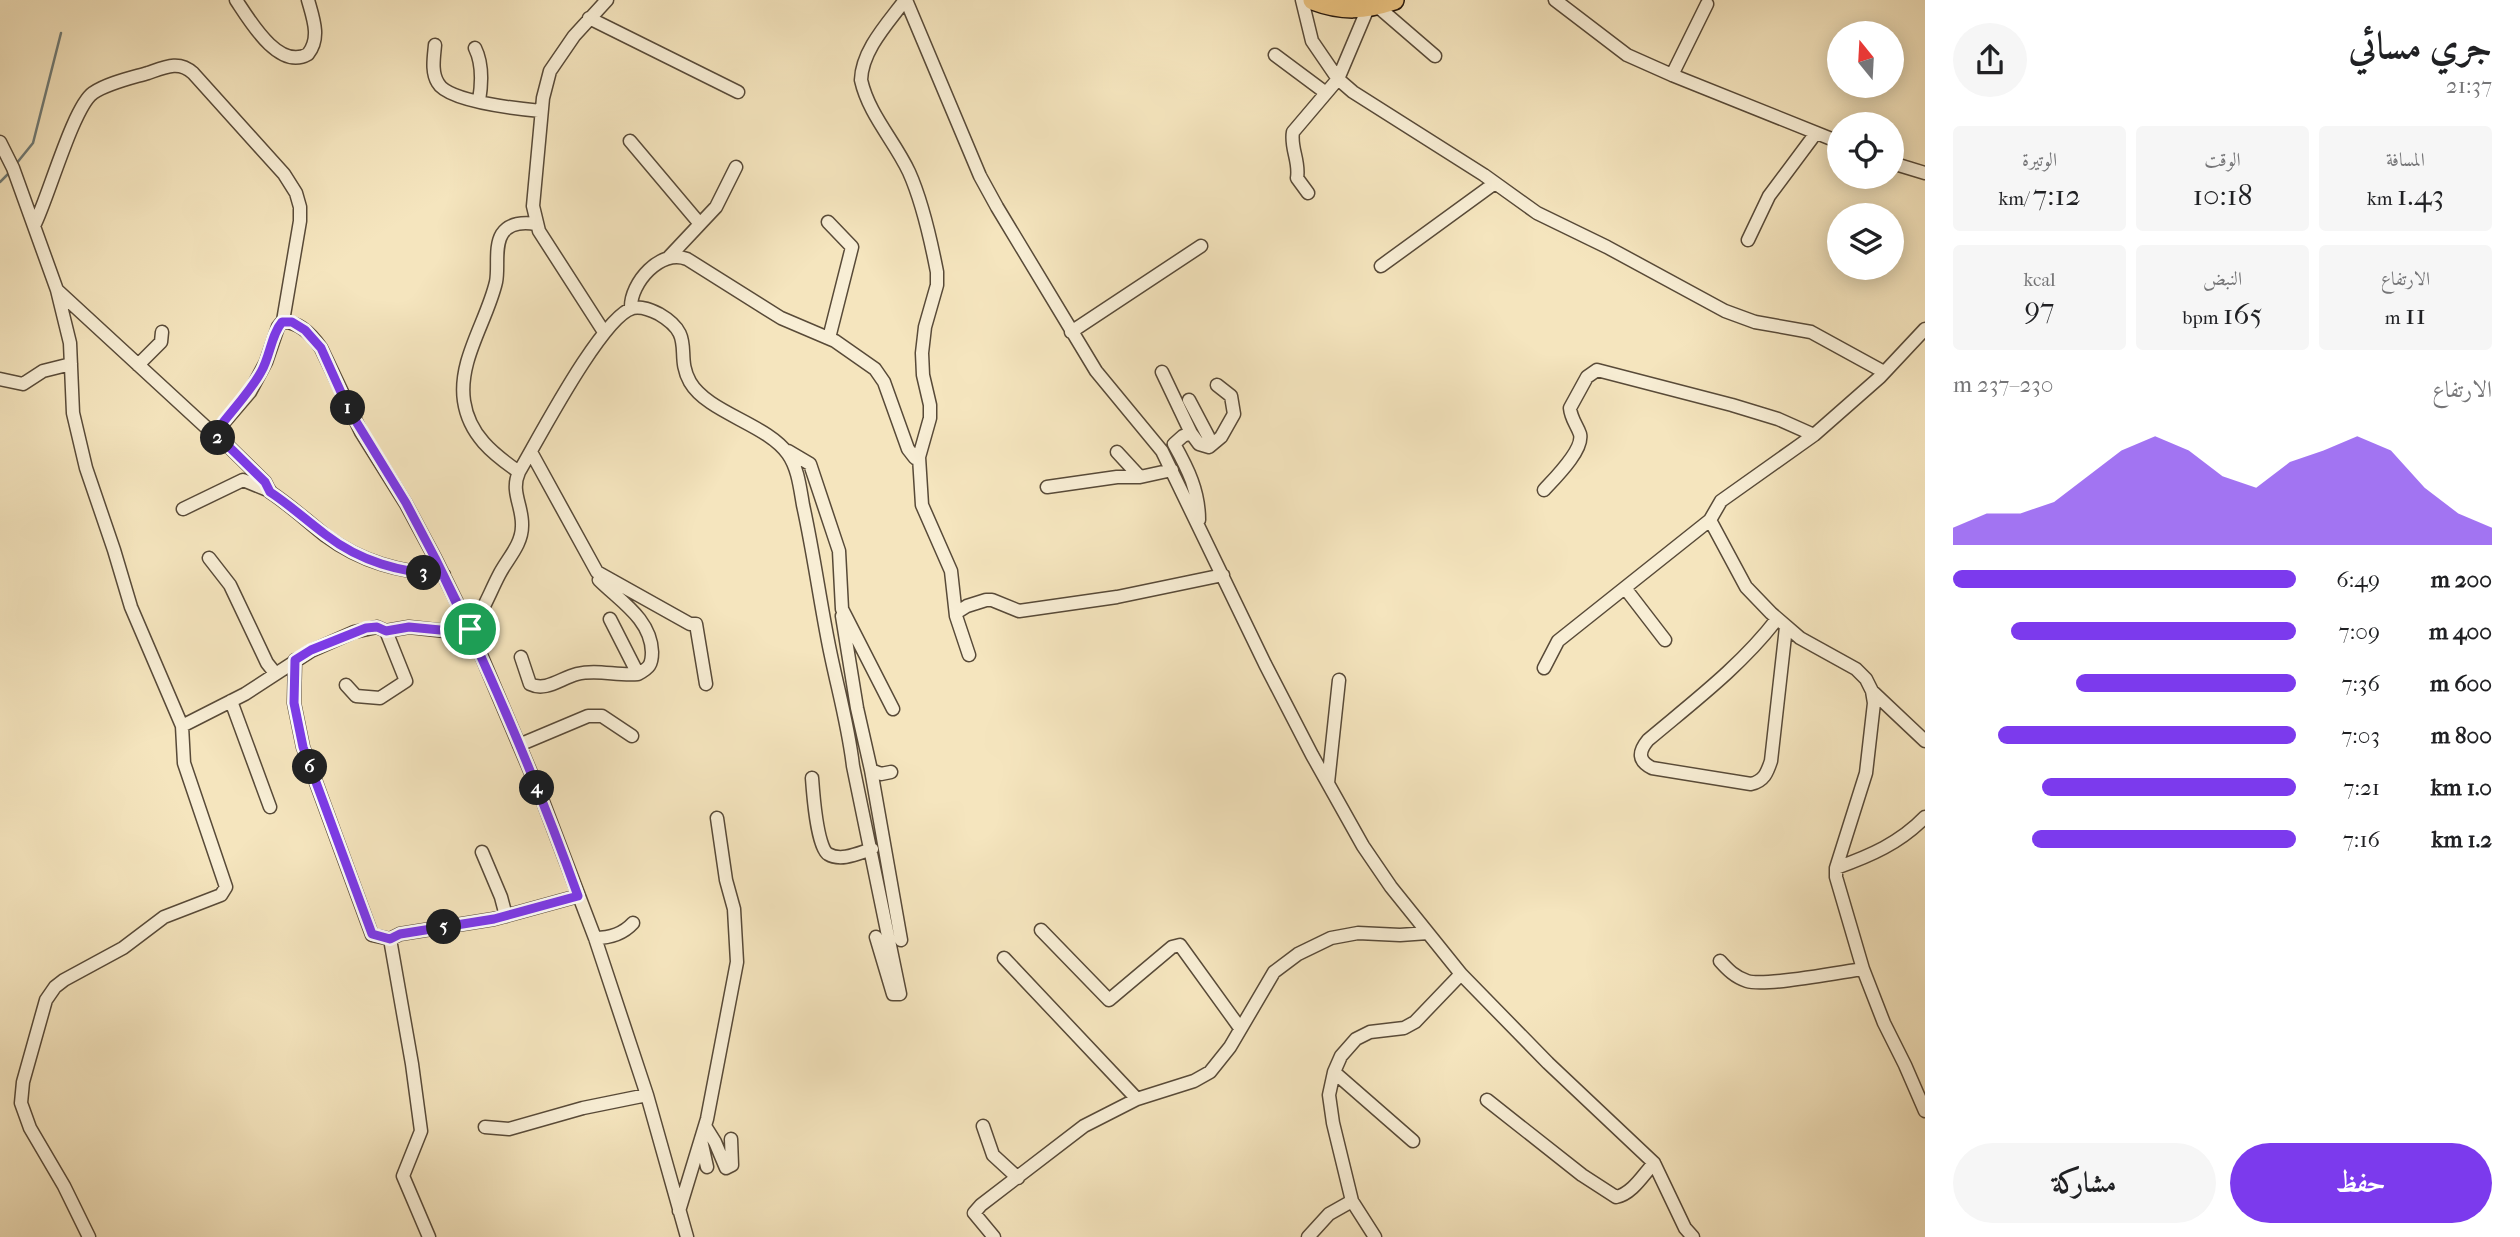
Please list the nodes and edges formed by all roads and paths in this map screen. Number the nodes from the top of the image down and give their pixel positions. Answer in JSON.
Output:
{"nodes":[{"id":1,"x":236,"y":0,"type":"edge"},
{"id":2,"x":308,"y":0,"type":"edge"},
{"id":3,"x":607,"y":0,"type":"edge"},
{"id":4,"x":906,"y":0,"type":"edge"},
{"id":5,"x":1301,"y":0,"type":"edge"},
{"id":6,"x":1313,"y":0,"type":"edge"},
{"id":7,"x":1555,"y":0,"type":"edge"},
{"id":8,"x":1707,"y":4,"type":"dead end"},
{"id":9,"x":1380,"y":5,"type":"edge"},
{"id":10,"x":589,"y":18,"type":"junction"},
{"id":11,"x":435,"y":46,"type":"dead end"},
{"id":12,"x":475,"y":48,"type":"dead end"},
{"id":13,"x":1275,"y":55,"type":"dead end"},
{"id":14,"x":1435,"y":56,"type":"dead end"},
{"id":15,"x":1672,"y":75,"type":"junction"},
{"id":16,"x":1338,"y":79,"type":"junction"},
{"id":17,"x":738,"y":92,"type":"dead end"},
{"id":18,"x":1326,"y":93,"type":"junction"},
{"id":19,"x":479,"y":101,"type":"junction"},
{"id":20,"x":541,"y":111,"type":"junction"},
{"id":21,"x":1816,"y":133,"type":"junction"},
{"id":22,"x":1827,"y":137,"type":"edge"},
{"id":23,"x":630,"y":141,"type":"dead end"},
{"id":24,"x":0,"y":142,"type":"edge"},
{"id":25,"x":736,"y":167,"type":"dead end"},
{"id":26,"x":1904,"y":167,"type":"edge"},
{"id":27,"x":1925,"y":173,"type":"edge"},
{"id":28,"x":1495,"y":183,"type":"junction"},
{"id":29,"x":1308,"y":192,"type":"dead end"},
{"id":30,"x":828,"y":222,"type":"dead end"},
{"id":31,"x":536,"y":224,"type":"junction"},
{"id":32,"x":700,"y":224,"type":"junction"},
{"id":33,"x":34,"y":226,"type":"junction"},
{"id":34,"x":1748,"y":240,"type":"dead end"},
{"id":35,"x":1201,"y":247,"type":"dead end"},
{"id":36,"x":669,"y":257,"type":"junction"},
{"id":37,"x":1381,"y":266,"type":"dead end"},
{"id":38,"x":57,"y":290,"type":"junction"},
{"id":39,"x":631,"y":308,"type":"junction"},
{"id":40,"x":283,"y":321,"type":"junction"},
{"id":41,"x":1925,"y":329,"type":"edge"},
{"id":42,"x":162,"y":332,"type":"dead end"},
{"id":43,"x":604,"y":332,"type":"junction"},
{"id":44,"x":1071,"y":332,"type":"junction"},
{"id":45,"x":829,"y":338,"type":"junction"},
{"id":46,"x":71,"y":365,"type":"junction"},
{"id":47,"x":138,"y":365,"type":"junction"},
{"id":48,"x":1162,"y":372,"type":"dead end"},
{"id":49,"x":1884,"y":372,"type":"junction"},
{"id":50,"x":0,"y":379,"type":"edge"},
{"id":51,"x":1217,"y":385,"type":"dead end"},
{"id":52,"x":1189,"y":400,"type":"dead end"},
{"id":53,"x":215,"y":433,"type":"junction"},
{"id":54,"x":1191,"y":433,"type":"junction"},
{"id":55,"x":1814,"y":435,"type":"junction"},
{"id":56,"x":1209,"y":447,"type":"junction"},
{"id":57,"x":785,"y":449,"type":"junction"},
{"id":58,"x":531,"y":452,"type":"junction"},
{"id":59,"x":1117,"y":452,"type":"dead end"},
{"id":60,"x":919,"y":457,"type":"junction"},
{"id":61,"x":1172,"y":470,"type":"junction"},
{"id":62,"x":519,"y":472,"type":"junction"},
{"id":63,"x":1140,"y":477,"type":"junction"},
{"id":64,"x":1047,"y":487,"type":"dead end"},
{"id":65,"x":1544,"y":490,"type":"dead end"},
{"id":66,"x":270,"y":492,"type":"junction"},
{"id":67,"x":183,"y":509,"type":"dead end"},
{"id":68,"x":1710,"y":520,"type":"junction"},
{"id":69,"x":1199,"y":524,"type":"junction"},
{"id":70,"x":209,"y":558,"type":"dead end"},
{"id":71,"x":443,"y":575,"type":"junction"},
{"id":72,"x":602,"y":575,"type":"junction"},
{"id":73,"x":1223,"y":575,"type":"junction"},
{"id":74,"x":1625,"y":589,"type":"junction"},
{"id":75,"x":842,"y":609,"type":"junction"},
{"id":76,"x":956,"y":612,"type":"junction"},
{"id":77,"x":610,"y":619,"type":"dead end"},
{"id":78,"x":1782,"y":623,"type":"junction"},
{"id":79,"x":470,"y":629,"type":"junction"},
{"id":80,"x":386,"y":631,"type":"junction"},
{"id":81,"x":1665,"y":640,"type":"dead end"},
{"id":82,"x":969,"y":655,"type":"dead end"},
{"id":83,"x":520,"y":657,"type":"dead end"},
{"id":84,"x":295,"y":660,"type":"junction"},
{"id":85,"x":1544,"y":668,"type":"dead end"},
{"id":86,"x":275,"y":673,"type":"junction"},
{"id":87,"x":638,"y":674,"type":"junction"},
{"id":88,"x":1339,"y":680,"type":"dead end"},
{"id":89,"x":706,"y":684,"type":"dead end"},
{"id":90,"x":346,"y":685,"type":"dead end"},
{"id":91,"x":1872,"y":691,"type":"junction"},
{"id":92,"x":231,"y":701,"type":"junction"},
{"id":93,"x":893,"y":709,"type":"dead end"},
{"id":94,"x":182,"y":726,"type":"junction"},
{"id":95,"x":632,"y":736,"type":"dead end"},
{"id":96,"x":1925,"y":741,"type":"edge"},
{"id":97,"x":519,"y":745,"type":"junction"},
{"id":98,"x":871,"y":769,"type":"junction"},
{"id":99,"x":891,"y":772,"type":"dead end"},
{"id":100,"x":812,"y":778,"type":"dead end"},
{"id":101,"x":1328,"y":783,"type":"junction"},
{"id":102,"x":270,"y":807,"type":"dead end"},
{"id":103,"x":1925,"y":817,"type":"edge"},
{"id":104,"x":717,"y":818,"type":"dead end"},
{"id":105,"x":872,"y":849,"type":"junction"},
{"id":106,"x":482,"y":852,"type":"dead end"},
{"id":107,"x":1836,"y":868,"type":"junction"},
{"id":108,"x":578,"y":896,"type":"junction"},
{"id":109,"x":506,"y":916,"type":"junction"},
{"id":110,"x":633,"y":923,"type":"dead end"},
{"id":111,"x":1041,"y":930,"type":"dead end"},
{"id":112,"x":1428,"y":933,"type":"junction"},
{"id":113,"x":876,"y":937,"type":"dead end"},
{"id":114,"x":595,"y":938,"type":"junction"},
{"id":115,"x":390,"y":939,"type":"junction"},
{"id":116,"x":901,"y":940,"type":"dead end"},
{"id":117,"x":1004,"y":958,"type":"dead end"},
{"id":118,"x":1720,"y":961,"type":"dead end"},
{"id":119,"x":1863,"y":968,"type":"junction"},
{"id":120,"x":1461,"y":974,"type":"junction"},
{"id":121,"x":1240,"y":1028,"type":"junction"},
{"id":122,"x":1334,"y":1072,"type":"junction"},
{"id":123,"x":647,"y":1095,"type":"junction"},
{"id":124,"x":1137,"y":1099,"type":"junction"},
{"id":125,"x":1487,"y":1100,"type":"dead end"},
{"id":126,"x":1925,"y":1111,"type":"edge"},
{"id":127,"x":705,"y":1126,"type":"junction"},
{"id":128,"x":983,"y":1126,"type":"dead end"},
{"id":129,"x":485,"y":1127,"type":"dead end"},
{"id":130,"x":701,"y":1139,"type":"junction"},
{"id":131,"x":731,"y":1139,"type":"dead end"},
{"id":132,"x":1413,"y":1141,"type":"dead end"},
{"id":133,"x":1654,"y":1163,"type":"junction"},
{"id":134,"x":707,"y":1167,"type":"dead end"},
{"id":135,"x":1018,"y":1178,"type":"junction"},
{"id":136,"x":1352,"y":1200,"type":"junction"},
{"id":137,"x":679,"y":1211,"type":"junction"},
{"id":138,"x":89,"y":1237,"type":"edge"},
{"id":139,"x":429,"y":1237,"type":"edge"},
{"id":140,"x":687,"y":1237,"type":"edge"},
{"id":141,"x":994,"y":1237,"type":"edge"},
{"id":142,"x":1308,"y":1237,"type":"edge"},
{"id":143,"x":1375,"y":1237,"type":"edge"},
{"id":144,"x":1693,"y":1237,"type":"edge"}],
"edges":[{"from":1,"to":2,"type":"street"},
{"from":3,"to":10,"type":"street"},
{"from":4,"to":44,"type":"street"},
{"from":4,"to":60,"type":"street"},
{"from":5,"to":16,"type":"street"},
{"from":6,"to":9,"type":"highway"},
{"from":7,"to":15,"type":"street"},
{"from":8,"to":15,"type":"street"},
{"from":9,"to":14,"type":"street"},
{"from":9,"to":16,"type":"street"},
{"from":10,"to":17,"type":"street"},
{"from":10,"to":20,"type":"street"},
{"from":11,"to":19,"type":"street"},
{"from":12,"to":19,"type":"street"},
{"from":13,"to":18,"type":"street"},
{"from":15,"to":21,"type":"street"},
{"from":16,"to":18,"type":"street"},
{"from":16,"to":28,"type":"street"},
{"from":18,"to":29,"type":"street"},
{"from":19,"to":20,"type":"street"},
{"from":20,"to":31,"type":"street"},
{"from":21,"to":22,"type":"street"},
{"from":21,"to":34,"type":"street"},
{"from":23,"to":32,"type":"street"},
{"from":24,"to":33,"type":"street"},
{"from":25,"to":32,"type":"street"},
{"from":26,"to":27,"type":"street"},
{"from":28,"to":37,"type":"street"},
{"from":28,"to":49,"type":"street"},
{"from":30,"to":45,"type":"street"},
{"from":31,"to":43,"type":"street"},
{"from":31,"to":62,"type":"street"},
{"from":32,"to":36,"type":"street"},
{"from":33,"to":38,"type":"street"},
{"from":33,"to":40,"type":"street"},
{"from":35,"to":44,"type":"street"},
{"from":36,"to":39,"type":"street"},
{"from":36,"to":45,"type":"street"},
{"from":38,"to":46,"type":"street"},
{"from":38,"to":47,"type":"street"},
{"from":39,"to":43,"type":"street"},
{"from":39,"to":57,"type":"street"},
{"from":40,"to":53,"type":"street"},
{"from":40,"to":71,"type":"street"},
{"from":41,"to":49,"type":"street"},
{"from":42,"to":47,"type":"street"},
{"from":43,"to":58,"type":"street"},
{"from":44,"to":61,"type":"street"},
{"from":45,"to":60,"type":"street"},
{"from":46,"to":50,"type":"street"},
{"from":46,"to":94,"type":"street"},
{"from":47,"to":53,"type":"street"},
{"from":48,"to":54,"type":"street"},
{"from":49,"to":55,"type":"street"},
{"from":51,"to":56,"type":"street"},
{"from":52,"to":56,"type":"street"},
{"from":53,"to":66,"type":"street"},
{"from":54,"to":56,"type":"street"},
{"from":54,"to":69,"type":"street"},
{"from":55,"to":65,"type":"street"},
{"from":55,"to":68,"type":"street"},
{"from":57,"to":75,"type":"street"},
{"from":57,"to":105,"type":"street"},
{"from":58,"to":62,"type":"street"},
{"from":58,"to":72,"type":"street"},
{"from":59,"to":63,"type":"street"},
{"from":60,"to":76,"type":"street"},
{"from":61,"to":63,"type":"street"},
{"from":61,"to":69,"type":"street"},
{"from":62,"to":79,"type":"street"},
{"from":63,"to":64,"type":"street"},
{"from":66,"to":67,"type":"street"},
{"from":66,"to":71,"type":"street"},
{"from":68,"to":74,"type":"street"},
{"from":68,"to":78,"type":"street"},
{"from":69,"to":73,"type":"street"},
{"from":70,"to":86,"type":"street"},
{"from":71,"to":79,"type":"street"},
{"from":72,"to":87,"type":"street"},
{"from":72,"to":89,"type":"street"},
{"from":73,"to":76,"type":"street"},
{"from":73,"to":101,"type":"street"},
{"from":74,"to":81,"type":"street"},
{"from":74,"to":85,"type":"street"},
{"from":75,"to":93,"type":"street"},
{"from":75,"to":98,"type":"street"},
{"from":76,"to":82,"type":"street"},
{"from":77,"to":87,"type":"street"},
{"from":78,"to":78,"type":"street"},
{"from":78,"to":91,"type":"street"},
{"from":79,"to":80,"type":"street"},
{"from":79,"to":97,"type":"street"},
{"from":80,"to":84,"type":"street"},
{"from":80,"to":90,"type":"street"},
{"from":83,"to":87,"type":"street"},
{"from":84,"to":86,"type":"street"},
{"from":84,"to":115,"type":"street"},
{"from":86,"to":92,"type":"street"},
{"from":88,"to":101,"type":"street"},
{"from":91,"to":96,"type":"street"},
{"from":91,"to":107,"type":"street"},
{"from":92,"to":94,"type":"street"},
{"from":92,"to":102,"type":"street"},
{"from":94,"to":138,"type":"street"},
{"from":95,"to":97,"type":"street"},
{"from":97,"to":108,"type":"street"},
{"from":98,"to":99,"type":"street"},
{"from":98,"to":116,"type":"street"},
{"from":100,"to":105,"type":"street"},
{"from":101,"to":112,"type":"street"},
{"from":103,"to":107,"type":"street"},
{"from":104,"to":127,"type":"street"},
{"from":105,"to":113,"type":"street"},
{"from":106,"to":109,"type":"street"},
{"from":107,"to":119,"type":"street"},
{"from":108,"to":109,"type":"street"},
{"from":108,"to":114,"type":"street"},
{"from":109,"to":115,"type":"street"},
{"from":110,"to":114,"type":"street"},
{"from":111,"to":121,"type":"street"},
{"from":112,"to":120,"type":"street"},
{"from":112,"to":121,"type":"street"},
{"from":114,"to":123,"type":"street"},
{"from":115,"to":139,"type":"street"},
{"from":117,"to":124,"type":"street"},
{"from":118,"to":119,"type":"street"},
{"from":119,"to":126,"type":"street"},
{"from":120,"to":122,"type":"street"},
{"from":120,"to":133,"type":"street"},
{"from":121,"to":124,"type":"street"},
{"from":122,"to":132,"type":"street"},
{"from":122,"to":136,"type":"street"},
{"from":123,"to":129,"type":"street"},
{"from":123,"to":137,"type":"street"},
{"from":124,"to":135,"type":"street"},
{"from":125,"to":133,"type":"street"},
{"from":127,"to":130,"type":"street"},
{"from":127,"to":131,"type":"street"},
{"from":128,"to":135,"type":"street"},
{"from":130,"to":134,"type":"street"},
{"from":130,"to":137,"type":"street"},
{"from":133,"to":144,"type":"street"},
{"from":135,"to":141,"type":"street"},
{"from":136,"to":142,"type":"street"},
{"from":136,"to":143,"type":"street"},
{"from":137,"to":140,"type":"street"}]}
